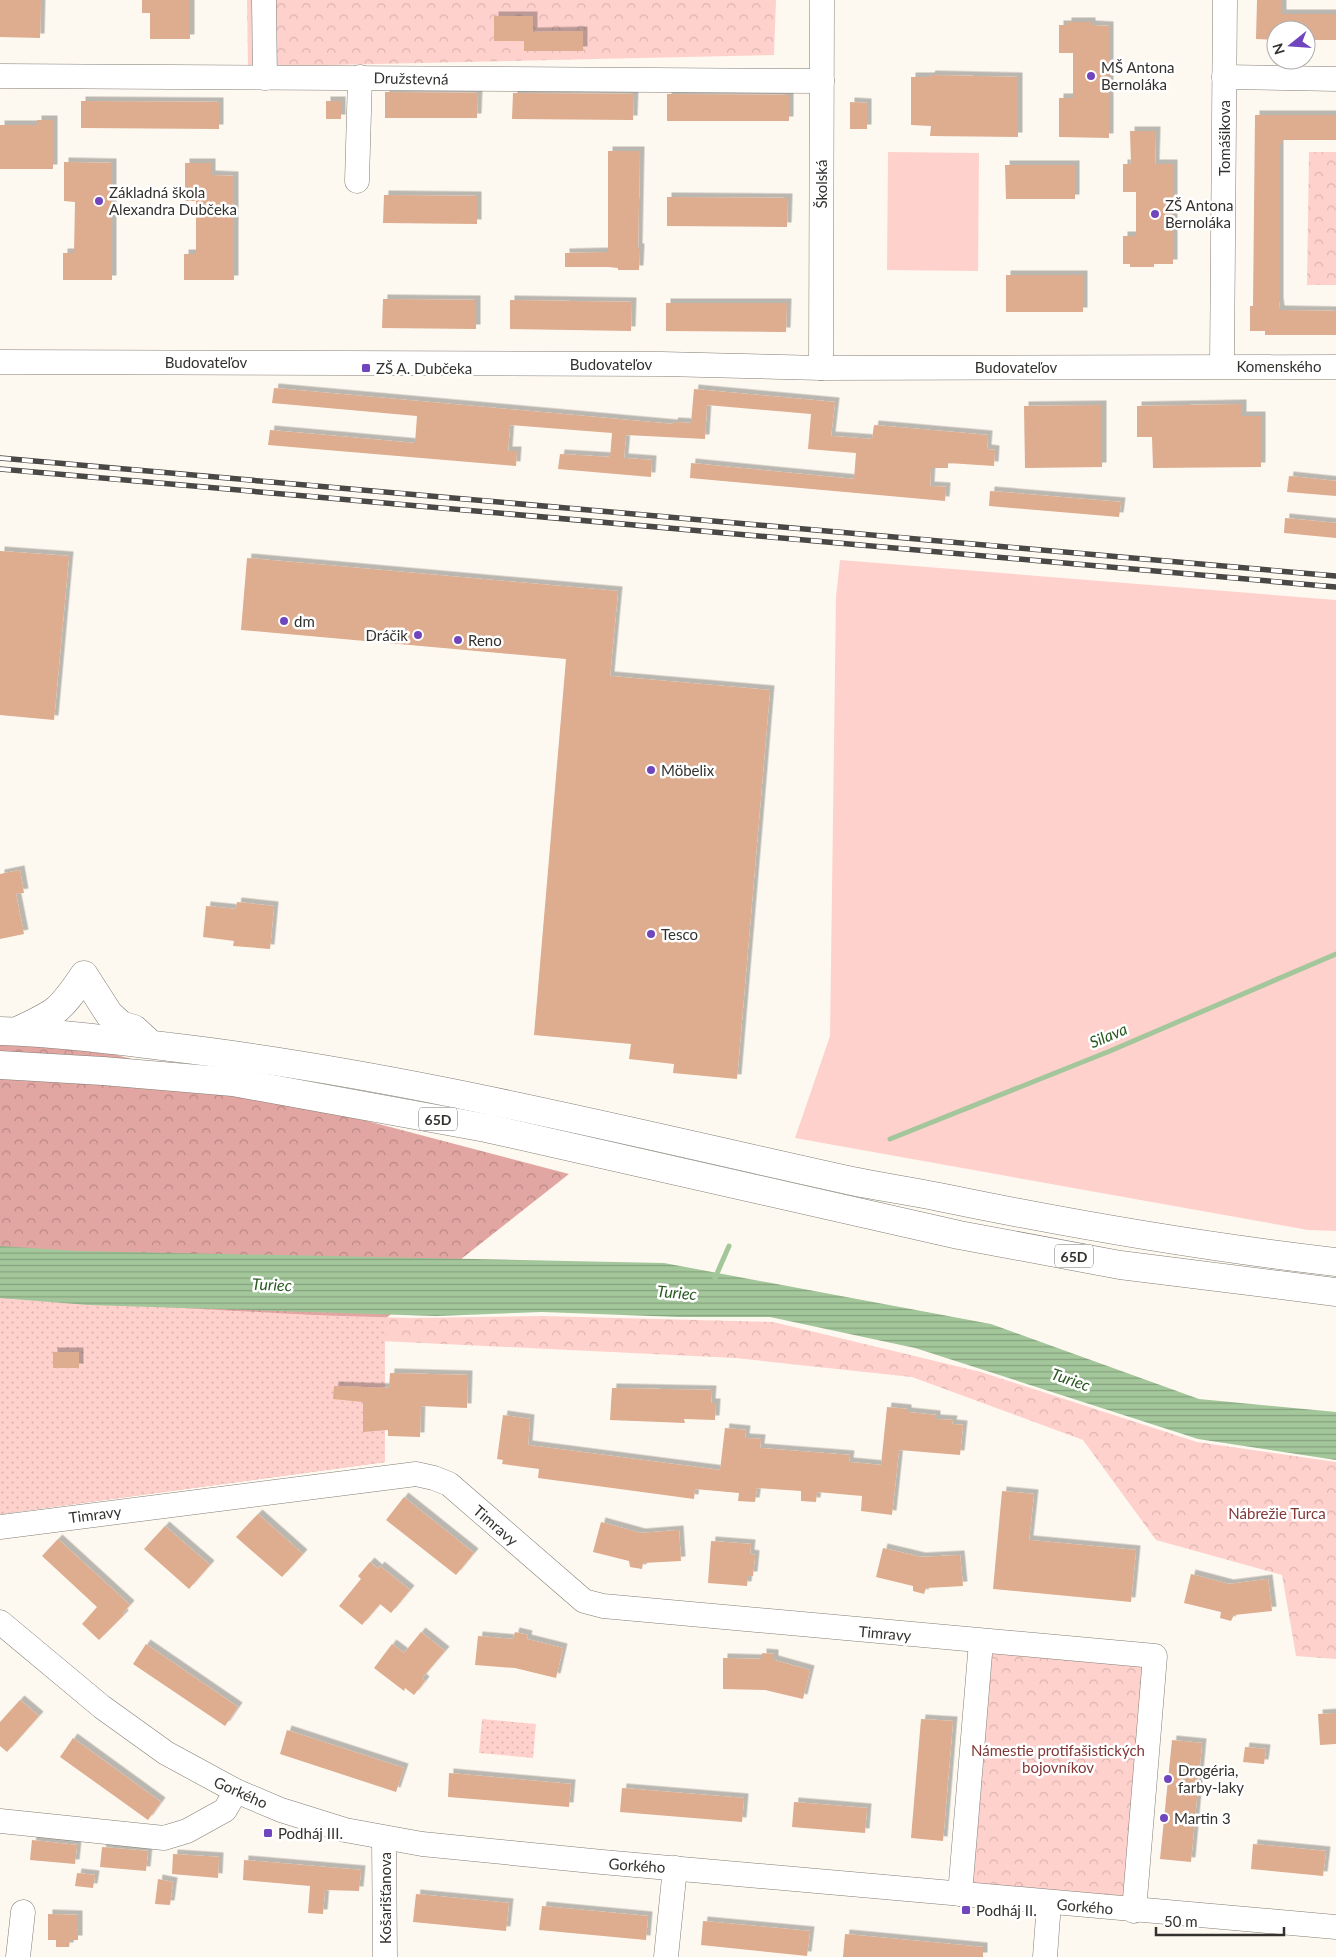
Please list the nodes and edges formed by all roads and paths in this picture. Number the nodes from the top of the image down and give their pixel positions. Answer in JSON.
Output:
{"nodes":[{"id":1,"x":264,"y":0,"type":"edge"},
{"id":2,"x":822,"y":0,"type":"edge"},
{"id":3,"x":1225,"y":0,"type":"edge"},
{"id":4,"x":0,"y":76,"type":"edge"},
{"id":5,"x":360,"y":77,"type":"junction"},
{"id":6,"x":1224,"y":77,"type":"junction"},
{"id":7,"x":265,"y":78,"type":"junction"},
{"id":8,"x":1336,"y":79,"type":"edge"},
{"id":9,"x":822,"y":81,"type":"junction"},
{"id":10,"x":357,"y":181,"type":"dead end"},
{"id":11,"x":0,"y":362,"type":"edge"},
{"id":12,"x":1222,"y":366,"type":"junction"},
{"id":13,"x":1336,"y":367,"type":"edge"},
{"id":14,"x":821,"y":368,"type":"junction"},
{"id":15,"x":7,"y":1032,"type":"edge"},
{"id":16,"x":150,"y":1045,"type":"junction"},
{"id":17,"x":0,"y":1065,"type":"edge"},
{"id":18,"x":1336,"y":1262,"type":"edge"},
{"id":19,"x":1336,"y":1292,"type":"edge"},
{"id":20,"x":0,"y":1527,"type":"edge"},
{"id":21,"x":0,"y":1622,"type":"edge"},
{"id":22,"x":981,"y":1642,"type":"junction"},
{"id":23,"x":236,"y":1791,"type":"junction"},
{"id":24,"x":0,"y":1821,"type":"edge"},
{"id":25,"x":384,"y":1839,"type":"junction"},
{"id":26,"x":674,"y":1868,"type":"junction"},
{"id":27,"x":960,"y":1894,"type":"junction"},
{"id":28,"x":1049,"y":1903,"type":"junction"},
{"id":29,"x":1134,"y":1911,"type":"junction"},
{"id":30,"x":23,"y":1912,"type":"dead end"},
{"id":31,"x":1336,"y":1927,"type":"edge"},
{"id":32,"x":18,"y":1957,"type":"edge"},
{"id":33,"x":386,"y":1957,"type":"edge"},
{"id":34,"x":666,"y":1957,"type":"edge"},
{"id":35,"x":1045,"y":1957,"type":"edge"}],
"edges":[{"from":1,"to":7,"type":"street"},
{"from":2,"to":9,"type":"street","name":"Školská"},
{"from":3,"to":6,"type":"street","name":"Tomášikova"},
{"from":4,"to":7,"type":"street","name":"Družstevná"},
{"from":5,"to":7,"type":"street","name":"Družstevná"},
{"from":5,"to":9,"type":"street","name":"Družstevná"},
{"from":5,"to":10,"type":"street"},
{"from":6,"to":8,"type":"street"},
{"from":6,"to":12,"type":"street","name":"Tomášikova"},
{"from":9,"to":14,"type":"street","name":"Školská"},
{"from":11,"to":14,"type":"street","name":"Budovateľov"},
{"from":12,"to":13,"type":"street","name":"Komenského"},
{"from":12,"to":14,"type":"street","name":"Budovateľov"},
{"from":15,"to":16,"type":"main road","number":"65D"},
{"from":15,"to":16,"type":"main road"},
{"from":16,"to":18,"type":"main road","number":"65D"},
{"from":17,"to":19,"type":"main road","number":"65D"},
{"from":20,"to":22,"type":"street","name":"Timravy"},
{"from":21,"to":23,"type":"street","name":"Gorkého"},
{"from":22,"to":27,"type":"street"},
{"from":22,"to":29,"type":"street","name":"Timravy"},
{"from":23,"to":24,"type":"street"},
{"from":23,"to":25,"type":"street","name":"Gorkého"},
{"from":25,"to":26,"type":"street","name":"Gorkého"},
{"from":25,"to":33,"type":"street","name":"Košarišťanova"},
{"from":26,"to":27,"type":"street","name":"Gorkého"},
{"from":26,"to":34,"type":"street"},
{"from":27,"to":28,"type":"street","name":"Gorkého"},
{"from":28,"to":29,"type":"street","name":"Gorkého"},
{"from":28,"to":35,"type":"street"},
{"from":29,"to":31,"type":"street","name":"Gorkého"},
{"from":30,"to":32,"type":"street"}]}
